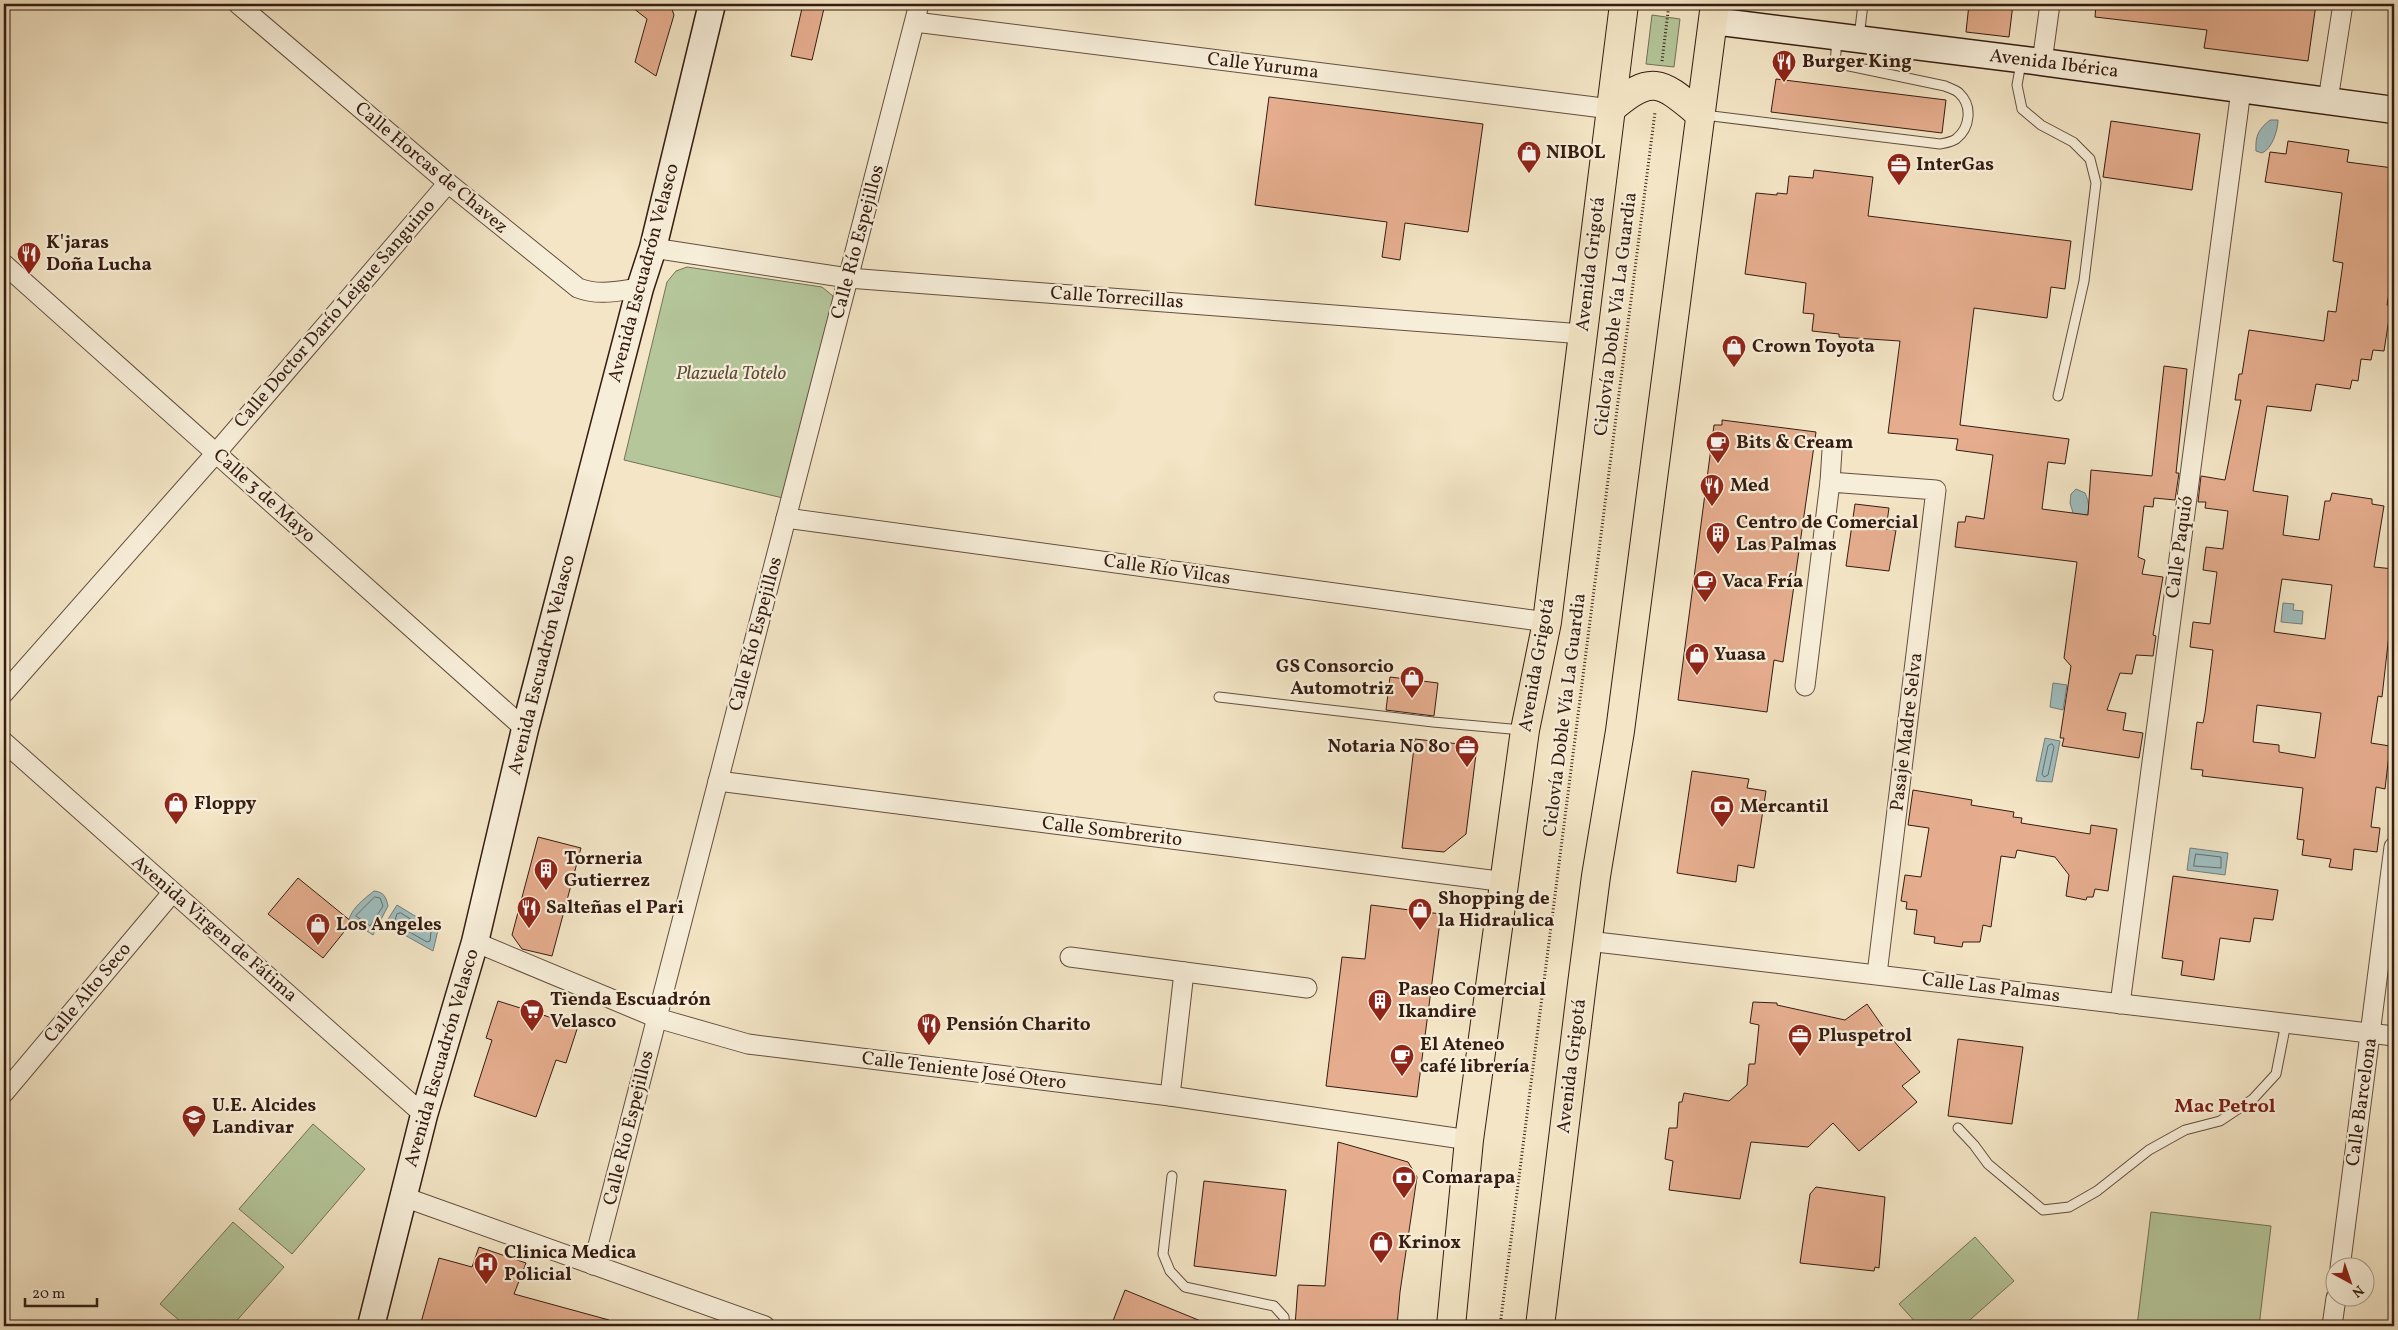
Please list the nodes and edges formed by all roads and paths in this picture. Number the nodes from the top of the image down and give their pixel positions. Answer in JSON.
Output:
{"nodes":[{"id":1,"x":238,"y":4,"type":"edge"},
{"id":2,"x":920,"y":4,"type":"edge"},
{"id":3,"x":1624,"y":4,"type":"edge"},
{"id":4,"x":1670,"y":4,"type":"edge"},
{"id":5,"x":1863,"y":4,"type":"edge"},
{"id":6,"x":2050,"y":4,"type":"edge"},
{"id":7,"x":2343,"y":4,"type":"edge"},
{"id":8,"x":708,"y":6,"type":"edge"},
{"id":9,"x":1714,"y":12,"type":"edge"},
{"id":10,"x":915,"y":22,"type":"junction"},
{"id":11,"x":1848,"y":39,"type":"junction"},
{"id":12,"x":2032,"y":61,"type":"junction"},
{"id":13,"x":1661,"y":66,"type":"dead end"},
{"id":14,"x":2240,"y":90,"type":"junction"},
{"id":15,"x":2328,"y":100,"type":"junction"},
{"id":16,"x":1656,"y":108,"type":"dead end"},
{"id":17,"x":1611,"y":109,"type":"junction"},
{"id":18,"x":2394,"y":110,"type":"edge"},
{"id":19,"x":1701,"y":115,"type":"junction"},
{"id":20,"x":448,"y":183,"type":"junction"},
{"id":21,"x":653,"y":248,"type":"junction"},
{"id":22,"x":4,"y":264,"type":"edge"},
{"id":23,"x":848,"y":278,"type":"junction"},
{"id":24,"x":640,"y":288,"type":"junction"},
{"id":25,"x":1582,"y":334,"type":"junction"},
{"id":26,"x":2058,"y":396,"type":"dead end"},
{"id":27,"x":1832,"y":450,"type":"dead end"},
{"id":28,"x":216,"y":453,"type":"junction"},
{"id":29,"x":1830,"y":482,"type":"junction"},
{"id":30,"x":786,"y":518,"type":"junction"},
{"id":31,"x":1547,"y":622,"type":"junction"},
{"id":32,"x":1805,"y":686,"type":"dead end"},
{"id":33,"x":4,"y":693,"type":"edge"},
{"id":34,"x":1219,"y":696,"type":"dead end"},
{"id":35,"x":525,"y":729,"type":"junction"},
{"id":36,"x":1525,"y":730,"type":"junction"},
{"id":37,"x":4,"y":742,"type":"edge"},
{"id":38,"x":718,"y":781,"type":"junction"},
{"id":39,"x":2394,"y":847,"type":"edge"},
{"id":40,"x":1506,"y":882,"type":"junction"},
{"id":41,"x":172,"y":893,"type":"junction"},
{"id":42,"x":1588,"y":941,"type":"junction"},
{"id":43,"x":475,"y":942,"type":"junction"},
{"id":44,"x":1070,"y":957,"type":"dead end"},
{"id":45,"x":1184,"y":972,"type":"junction"},
{"id":46,"x":1877,"y":974,"type":"junction"},
{"id":47,"x":1307,"y":988,"type":"dead end"},
{"id":48,"x":2120,"y":1004,"type":"junction"},
{"id":49,"x":657,"y":1018,"type":"junction"},
{"id":50,"x":2286,"y":1023,"type":"junction"},
{"id":51,"x":2371,"y":1033,"type":"junction"},
{"id":52,"x":2394,"y":1036,"type":"edge"},
{"id":53,"x":4,"y":1093,"type":"edge"},
{"id":54,"x":1170,"y":1096,"type":"junction"},
{"id":55,"x":424,"y":1115,"type":"junction"},
{"id":56,"x":1958,"y":1128,"type":"dead end"},
{"id":57,"x":1469,"y":1140,"type":"junction"},
{"id":58,"x":1172,"y":1176,"type":"dead end"},
{"id":59,"x":404,"y":1196,"type":"junction"},
{"id":60,"x":2341,"y":1258,"type":"edge"},
{"id":61,"x":593,"y":1265,"type":"junction"},
{"id":62,"x":2335,"y":1308,"type":"edge"},
{"id":63,"x":727,"y":1320,"type":"edge"},
{"id":64,"x":371,"y":1326,"type":"edge"},
{"id":65,"x":765,"y":1326,"type":"edge"},
{"id":66,"x":1285,"y":1326,"type":"edge"},
{"id":67,"x":1451,"y":1326,"type":"edge"},
{"id":68,"x":1500,"y":1326,"type":"edge"},
{"id":69,"x":1540,"y":1326,"type":"edge"},
{"id":70,"x":2332,"y":1326,"type":"edge"}],
"edges":[{"from":1,"to":20,"type":"street","name":"Calle Horcas de Chavez"},
{"from":2,"to":10,"type":"street","name":"Calle Río Espejillos"},
{"from":3,"to":17,"type":"main road","name":"Avenida Grigotá"},
{"from":4,"to":13,"type":"path"},
{"from":5,"to":11,"type":"lane"},
{"from":6,"to":12,"type":"street"},
{"from":7,"to":15,"type":"street"},
{"from":8,"to":21,"type":"street","name":"Avenida Escuadrón Velasco"},
{"from":9,"to":11,"type":"street","name":"Avenida Ibérica"},
{"from":9,"to":19,"type":"main road","name":"Avenida Grigotá"},
{"from":10,"to":17,"type":"street","name":"Calle Yuruma"},
{"from":10,"to":23,"type":"street","name":"Calle Río Espejillos"},
{"from":11,"to":12,"type":"street","name":"Avenida Ibérica"},
{"from":11,"to":19,"type":"lane"},
{"from":12,"to":14,"type":"street","name":"Avenida Ibérica"},
{"from":12,"to":26,"type":"lane"},
{"from":14,"to":15,"type":"street","name":"Avenida Ibérica"},
{"from":14,"to":48,"type":"street","name":"Calle Paquió"},
{"from":15,"to":18,"type":"street","name":"Avenida Ibérica"},
{"from":16,"to":68,"type":"path","name":"Ciclovía Doble Vía La Guardia"},
{"from":17,"to":19,"type":"main road"},
{"from":17,"to":25,"type":"main road","name":"Avenida Grigotá"},
{"from":19,"to":42,"type":"main road","name":"Avenida Grigotá"},
{"from":20,"to":24,"type":"street","name":"Calle Horcas de Chavez"},
{"from":20,"to":28,"type":"street","name":"Calle Doctor Darío Leigue Sanguino"},
{"from":21,"to":23,"type":"street","name":"Calle Torrecillas"},
{"from":21,"to":24,"type":"street","name":"Avenida Escuadrón Velasco"},
{"from":22,"to":28,"type":"street","name":"Calle 3 de Mayo"},
{"from":23,"to":25,"type":"street","name":"Calle Torrecillas"},
{"from":23,"to":30,"type":"street","name":"Calle Río Espejillos"},
{"from":24,"to":35,"type":"street","name":"Avenida Escuadrón Velasco"},
{"from":25,"to":31,"type":"main road","name":"Avenida Grigotá"},
{"from":27,"to":29,"type":"street"},
{"from":28,"to":33,"type":"street","name":"Calle Doctor Darío Leigue Sanguino"},
{"from":28,"to":35,"type":"street","name":"Calle 3 de Mayo"},
{"from":29,"to":32,"type":"street"},
{"from":29,"to":46,"type":"street","name":"Pasaje Madre Selva"},
{"from":30,"to":31,"type":"street","name":"Calle Río Vilcas"},
{"from":30,"to":38,"type":"street","name":"Calle Río Espejillos"},
{"from":31,"to":36,"type":"main road","name":"Avenida Grigotá"},
{"from":34,"to":36,"type":"lane"},
{"from":35,"to":43,"type":"street","name":"Avenida Escuadrón Velasco"},
{"from":36,"to":40,"type":"main road","name":"Avenida Grigotá"},
{"from":37,"to":41,"type":"street","name":"Avenida Virgen de Fátima"},
{"from":38,"to":40,"type":"street","name":"Calle Sombrerito"},
{"from":38,"to":49,"type":"street","name":"Calle Río Espejillos"},
{"from":39,"to":51,"type":"street","name":"Calle Barcelona"},
{"from":40,"to":57,"type":"main road","name":"Avenida Grigotá"},
{"from":41,"to":53,"type":"street","name":"Calle Alto Seco"},
{"from":41,"to":55,"type":"street","name":"Avenida Virgen de Fátima"},
{"from":42,"to":46,"type":"street","name":"Calle Las Palmas"},
{"from":42,"to":69,"type":"main road","name":"Avenida Grigotá"},
{"from":43,"to":49,"type":"street","name":"Calle Teniente José Otero"},
{"from":43,"to":55,"type":"street","name":"Avenida Escuadrón Velasco"},
{"from":44,"to":45,"type":"street"},
{"from":45,"to":47,"type":"street"},
{"from":45,"to":54,"type":"street"},
{"from":46,"to":48,"type":"street","name":"Calle Las Palmas"},
{"from":48,"to":50,"type":"street","name":"Calle Las Palmas"},
{"from":49,"to":54,"type":"street","name":"Calle Teniente José Otero"},
{"from":49,"to":61,"type":"street","name":"Calle Río Espejillos"},
{"from":50,"to":51,"type":"street","name":"Calle Las Palmas"},
{"from":50,"to":56,"type":"lane"},
{"from":51,"to":52,"type":"street","name":"Calle Las Palmas"},
{"from":51,"to":60,"type":"street","name":"Calle Barcelona"},
{"from":54,"to":57,"type":"street","name":"Calle Teniente José Otero"},
{"from":55,"to":59,"type":"street","name":"Avenida Escuadrón Velasco"},
{"from":57,"to":67,"type":"main road","name":"Avenida Grigotá"},
{"from":58,"to":66,"type":"lane"},
{"from":59,"to":61,"type":"street"},
{"from":59,"to":64,"type":"street","name":"Avenida Escuadrón Velasco"},
{"from":61,"to":63,"type":"street"},
{"from":62,"to":70,"type":"street"},
{"from":63,"to":65,"type":"street"}]}
